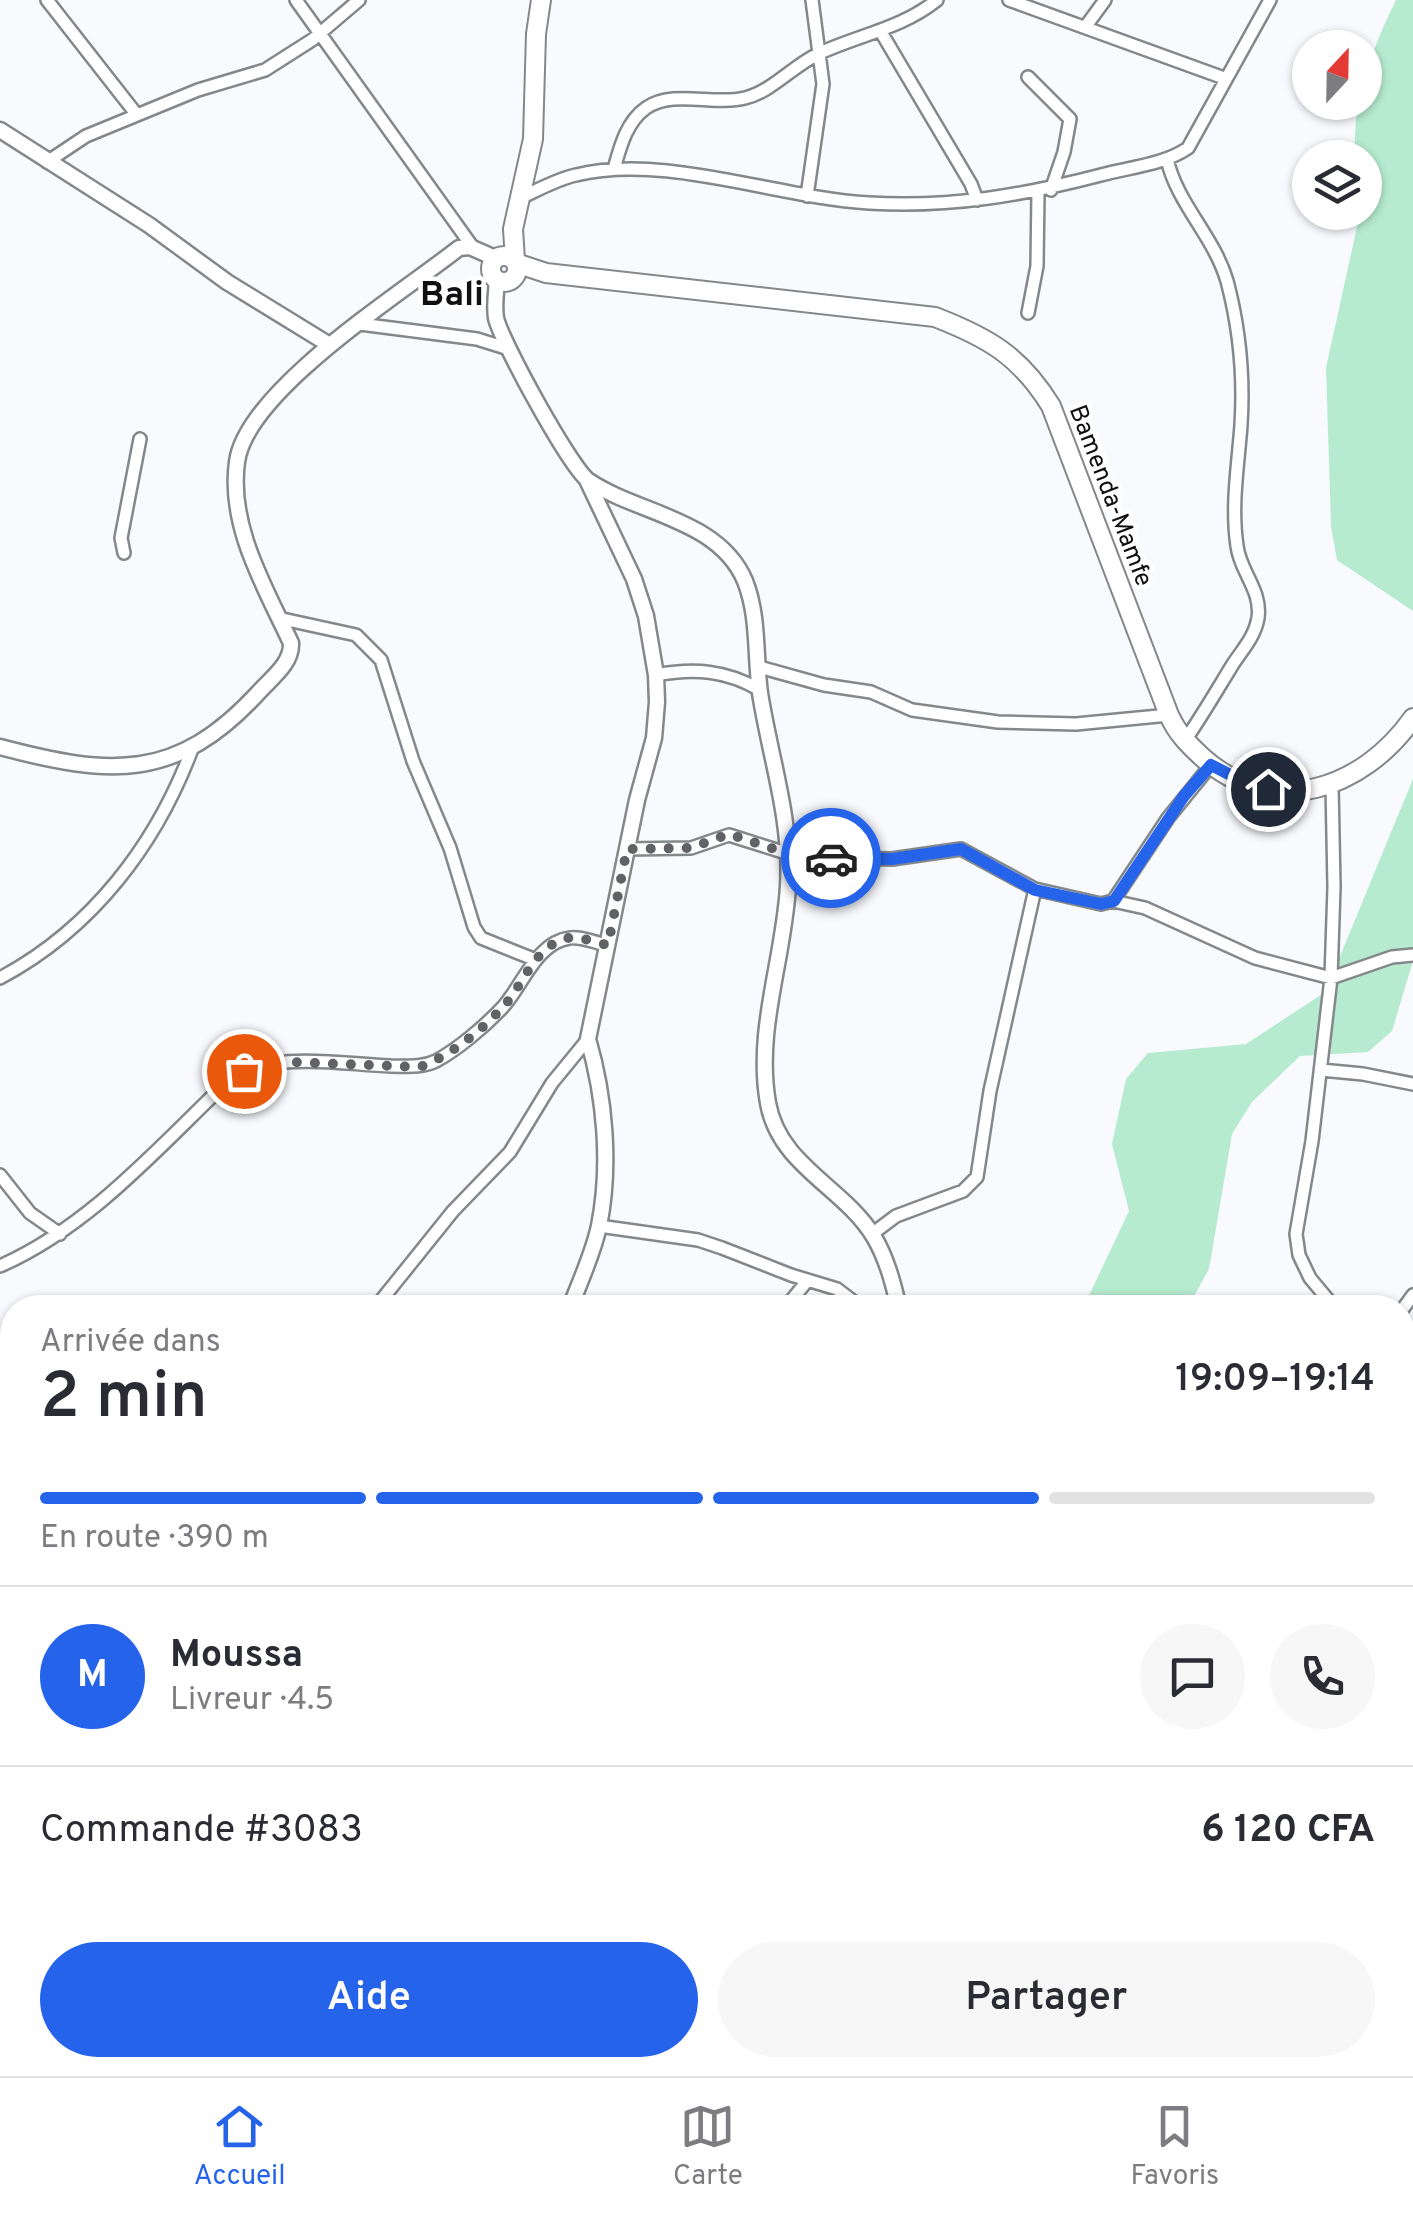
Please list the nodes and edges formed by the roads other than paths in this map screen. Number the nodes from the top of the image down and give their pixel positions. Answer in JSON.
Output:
{"nodes":[{"id":1,"x":47,"y":0,"type":"edge"},
{"id":2,"x":296,"y":0,"type":"edge"},
{"id":3,"x":359,"y":0,"type":"edge"},
{"id":4,"x":541,"y":0,"type":"edge"},
{"id":5,"x":812,"y":0,"type":"edge"},
{"id":6,"x":937,"y":0,"type":"edge"},
{"id":7,"x":1009,"y":0,"type":"edge"},
{"id":8,"x":1105,"y":0,"type":"edge"},
{"id":9,"x":1270,"y":0,"type":"edge"},
{"id":10,"x":1086,"y":26,"type":"junction"},
{"id":11,"x":881,"y":32,"type":"junction"},
{"id":12,"x":320,"y":34,"type":"junction"},
{"id":13,"x":820,"y":53,"type":"junction"},
{"id":14,"x":1028,"y":76,"type":"dead end"},
{"id":15,"x":1224,"y":78,"type":"junction"},
{"id":16,"x":137,"y":115,"type":"junction"},
{"id":17,"x":0,"y":130,"type":"edge"},
{"id":18,"x":1167,"y":159,"type":"junction"},
{"id":19,"x":48,"y":162,"type":"junction"},
{"id":20,"x":614,"y":169,"type":"junction"},
{"id":21,"x":1044,"y":191,"type":"junction"},
{"id":22,"x":807,"y":196,"type":"junction"},
{"id":23,"x":520,"y":198,"type":"junction"},
{"id":24,"x":976,"y":200,"type":"junction"},
{"id":25,"x":474,"y":249,"type":"junction"},
{"id":26,"x":506,"y":266,"type":"junction"},
{"id":27,"x":1028,"y":313,"type":"dead end"},
{"id":28,"x":360,"y":324,"type":"junction"},
{"id":29,"x":328,"y":344,"type":"junction"},
{"id":30,"x":509,"y":349,"type":"junction"},
{"id":31,"x":140,"y":440,"type":"dead end"},
{"id":32,"x":587,"y":480,"type":"junction"},
{"id":33,"x":124,"y":553,"type":"dead end"},
{"id":34,"x":278,"y":618,"type":"junction"},
{"id":35,"x":759,"y":667,"type":"junction"},
{"id":36,"x":656,"y":675,"type":"junction"},
{"id":37,"x":760,"y":690,"type":"junction"},
{"id":38,"x":1168,"y":715,"type":"junction"},
{"id":39,"x":1413,"y":718,"type":"edge"},
{"id":40,"x":1184,"y":742,"type":"junction"},
{"id":41,"x":0,"y":747,"type":"edge"},
{"id":42,"x":192,"y":749,"type":"junction"},
{"id":43,"x":1211,"y":765,"type":"junction"},
{"id":44,"x":1332,"y":784,"type":"junction"},
{"id":45,"x":627,"y":849,"type":"junction"},
{"id":46,"x":786,"y":853,"type":"junction"},
{"id":47,"x":1035,"y":890,"type":"junction"},
{"id":48,"x":1114,"y":901,"type":"junction"},
{"id":49,"x":608,"y":945,"type":"junction"},
{"id":50,"x":1413,"y":955,"type":"edge"},
{"id":51,"x":536,"y":960,"type":"junction"},
{"id":52,"x":0,"y":978,"type":"edge"},
{"id":53,"x":1331,"y":978,"type":"junction"},
{"id":54,"x":588,"y":1039,"type":"junction"},
{"id":55,"x":1321,"y":1070,"type":"junction"},
{"id":56,"x":1413,"y":1084,"type":"edge"},
{"id":57,"x":0,"y":1175,"type":"edge"},
{"id":58,"x":599,"y":1226,"type":"junction"},
{"id":59,"x":60,"y":1234,"type":"junction"},
{"id":60,"x":872,"y":1234,"type":"junction"},
{"id":61,"x":0,"y":1266,"type":"edge"},
{"id":62,"x":808,"y":1280,"type":"junction"},
{"id":63,"x":385,"y":1295,"type":"edge"},
{"id":64,"x":575,"y":1295,"type":"edge"},
{"id":65,"x":796,"y":1295,"type":"edge"},
{"id":66,"x":846,"y":1295,"type":"edge"},
{"id":67,"x":896,"y":1295,"type":"edge"},
{"id":68,"x":1324,"y":1295,"type":"edge"}],
"edges":[{"from":1,"to":16,"type":"street"},
{"from":2,"to":12,"type":"street"},
{"from":3,"to":12,"type":"street"},
{"from":4,"to":23,"type":"highway"},
{"from":5,"to":13,"type":"street"},
{"from":6,"to":11,"type":"street"},
{"from":7,"to":10,"type":"street"},
{"from":8,"to":10,"type":"street"},
{"from":9,"to":15,"type":"street"},
{"from":10,"to":15,"type":"street"},
{"from":11,"to":13,"type":"street"},
{"from":11,"to":24,"type":"street"},
{"from":12,"to":16,"type":"street"},
{"from":12,"to":25,"type":"street"},
{"from":13,"to":20,"type":"street"},
{"from":13,"to":22,"type":"street"},
{"from":14,"to":21,"type":"street"},
{"from":15,"to":18,"type":"street"},
{"from":16,"to":19,"type":"street"},
{"from":17,"to":19,"type":"street"},
{"from":18,"to":21,"type":"street"},
{"from":18,"to":40,"type":"street"},
{"from":19,"to":29,"type":"street"},
{"from":20,"to":22,"type":"street"},
{"from":20,"to":23,"type":"street"},
{"from":21,"to":24,"type":"street"},
{"from":21,"to":27,"type":"street"},
{"from":22,"to":24,"type":"street"},
{"from":23,"to":26,"type":"highway"},
{"from":25,"to":26,"type":"street"},
{"from":25,"to":28,"type":"street"},
{"from":26,"to":30,"type":"street"},
{"from":26,"to":38,"type":"highway","name":"Bamenda-Mamfe"},
{"from":28,"to":29,"type":"street"},
{"from":28,"to":30,"type":"street"},
{"from":29,"to":34,"type":"street"},
{"from":30,"to":32,"type":"street"},
{"from":31,"to":33,"type":"street"},
{"from":32,"to":35,"type":"street"},
{"from":32,"to":36,"type":"street"},
{"from":34,"to":42,"type":"street"},
{"from":34,"to":51,"type":"street"},
{"from":35,"to":37,"type":"street"},
{"from":35,"to":38,"type":"street"},
{"from":36,"to":37,"type":"street"},
{"from":36,"to":45,"type":"street"},
{"from":37,"to":46,"type":"street"},
{"from":38,"to":40,"type":"highway","name":"Bamenda-Mamfe"},
{"from":39,"to":44,"type":"highway","name":"Bamenda-Mamfe"},
{"from":40,"to":43,"type":"highway","name":"Bamenda-Mamfe"},
{"from":41,"to":42,"type":"street"},
{"from":42,"to":52,"type":"street"},
{"from":43,"to":44,"type":"highway","name":"Bamenda-Mamfe"},
{"from":43,"to":48,"type":"street"},
{"from":44,"to":53,"type":"street"},
{"from":45,"to":46,"type":"street"},
{"from":45,"to":49,"type":"street"},
{"from":46,"to":47,"type":"street"},
{"from":46,"to":60,"type":"street"},
{"from":47,"to":48,"type":"street"},
{"from":47,"to":60,"type":"street"},
{"from":48,"to":53,"type":"street"},
{"from":49,"to":51,"type":"street"},
{"from":49,"to":54,"type":"street"},
{"from":50,"to":53,"type":"street"},
{"from":51,"to":59,"type":"street"},
{"from":53,"to":55,"type":"street"},
{"from":54,"to":58,"type":"street"},
{"from":54,"to":63,"type":"street"},
{"from":55,"to":56,"type":"street"},
{"from":55,"to":68,"type":"street"},
{"from":57,"to":59,"type":"street"},
{"from":58,"to":62,"type":"street"},
{"from":58,"to":64,"type":"street"},
{"from":59,"to":61,"type":"street"},
{"from":60,"to":67,"type":"street"},
{"from":62,"to":65,"type":"street"},
{"from":62,"to":66,"type":"street"}]}
